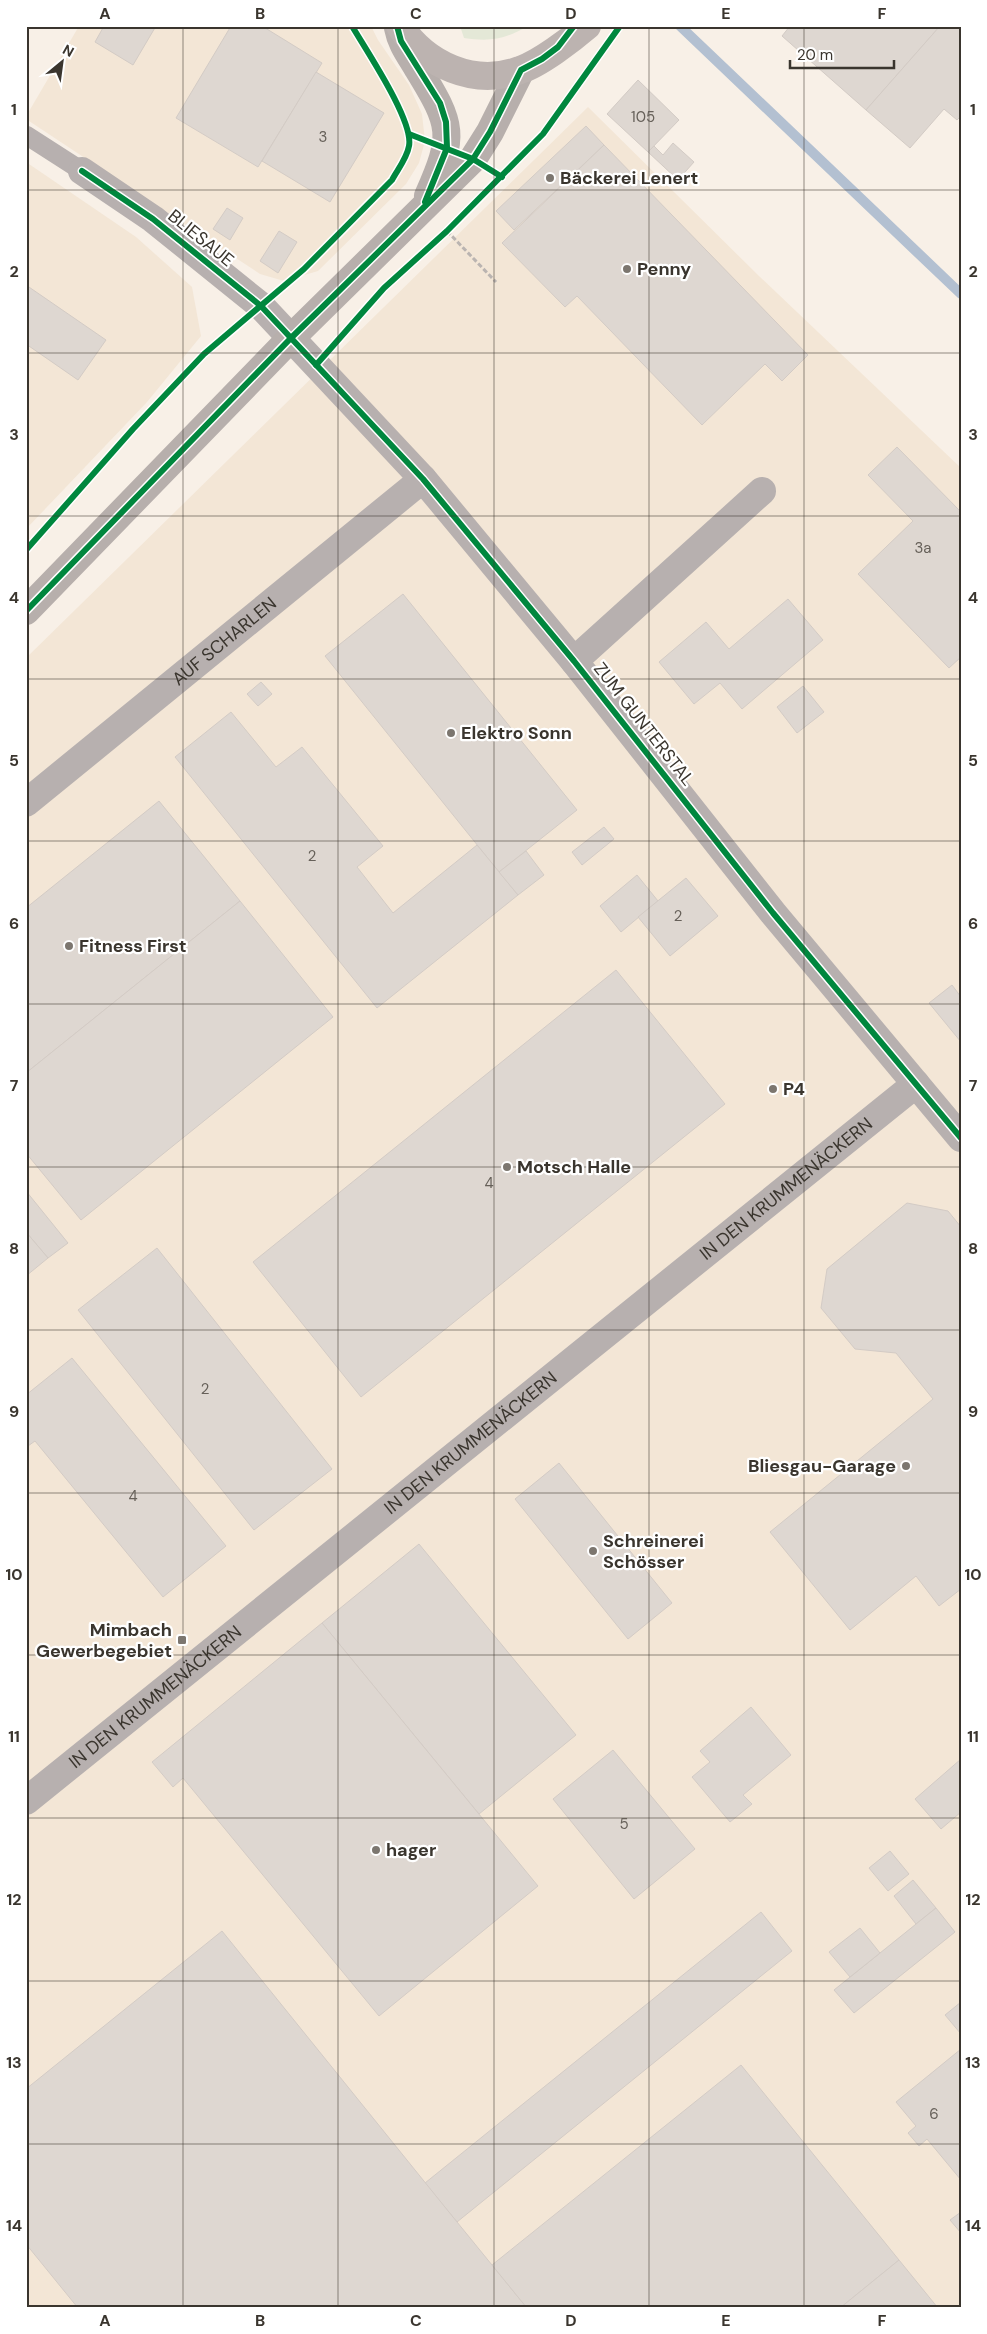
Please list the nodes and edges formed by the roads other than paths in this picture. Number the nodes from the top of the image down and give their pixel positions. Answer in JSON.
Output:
{"nodes":[{"id":1,"x":399,"y":26,"type":"edge"},
{"id":2,"x":587,"y":26,"type":"edge"},
{"id":3,"x":566,"y":36,"type":"edge"},
{"id":4,"x":521,"y":70,"type":"junction"},
{"id":5,"x":26,"y":135,"type":"edge"},
{"id":6,"x":82,"y":172,"type":"joint"},
{"id":7,"x":422,"y":209,"type":"junction"},
{"id":8,"x":290,"y":339,"type":"junction"},
{"id":9,"x":423,"y":479,"type":"junction"},
{"id":10,"x":762,"y":491,"type":"dead end"},
{"id":11,"x":26,"y":611,"type":"edge"},
{"id":12,"x":574,"y":660,"type":"junction"},
{"id":13,"x":26,"y":802,"type":"edge"},
{"id":14,"x":916,"y":1084,"type":"junction"},
{"id":15,"x":961,"y":1138,"type":"edge"},
{"id":16,"x":26,"y":1801,"type":"edge"}],
"edges":[{"from":1,"to":4,"type":"main road"},
{"from":1,"to":7,"type":"main road"},
{"from":2,"to":3,"type":"main road"},
{"from":3,"to":4,"type":"main road"},
{"from":4,"to":7,"type":"main road"},
{"from":5,"to":6,"type":"lane","name":"BLIESAUE"},
{"from":6,"to":8,"type":"street","name":"BLIESAUE"},
{"from":7,"to":8,"type":"main road"},
{"from":8,"to":9,"type":"street","name":"ZUM GUNTERSTAL"},
{"from":8,"to":11,"type":"main road"},
{"from":9,"to":12,"type":"street","name":"ZUM GUNTERSTAL"},
{"from":9,"to":13,"type":"street","name":"AUF SCHARLEN"},
{"from":10,"to":12,"type":"street"},
{"from":12,"to":14,"type":"street","name":"ZUM GUNTERSTAL"},
{"from":14,"to":15,"type":"street","name":"ZUM GUNTERSTAL"},
{"from":14,"to":16,"type":"street","name":"IN DEN KRUMMENÄCKERN"}]}
